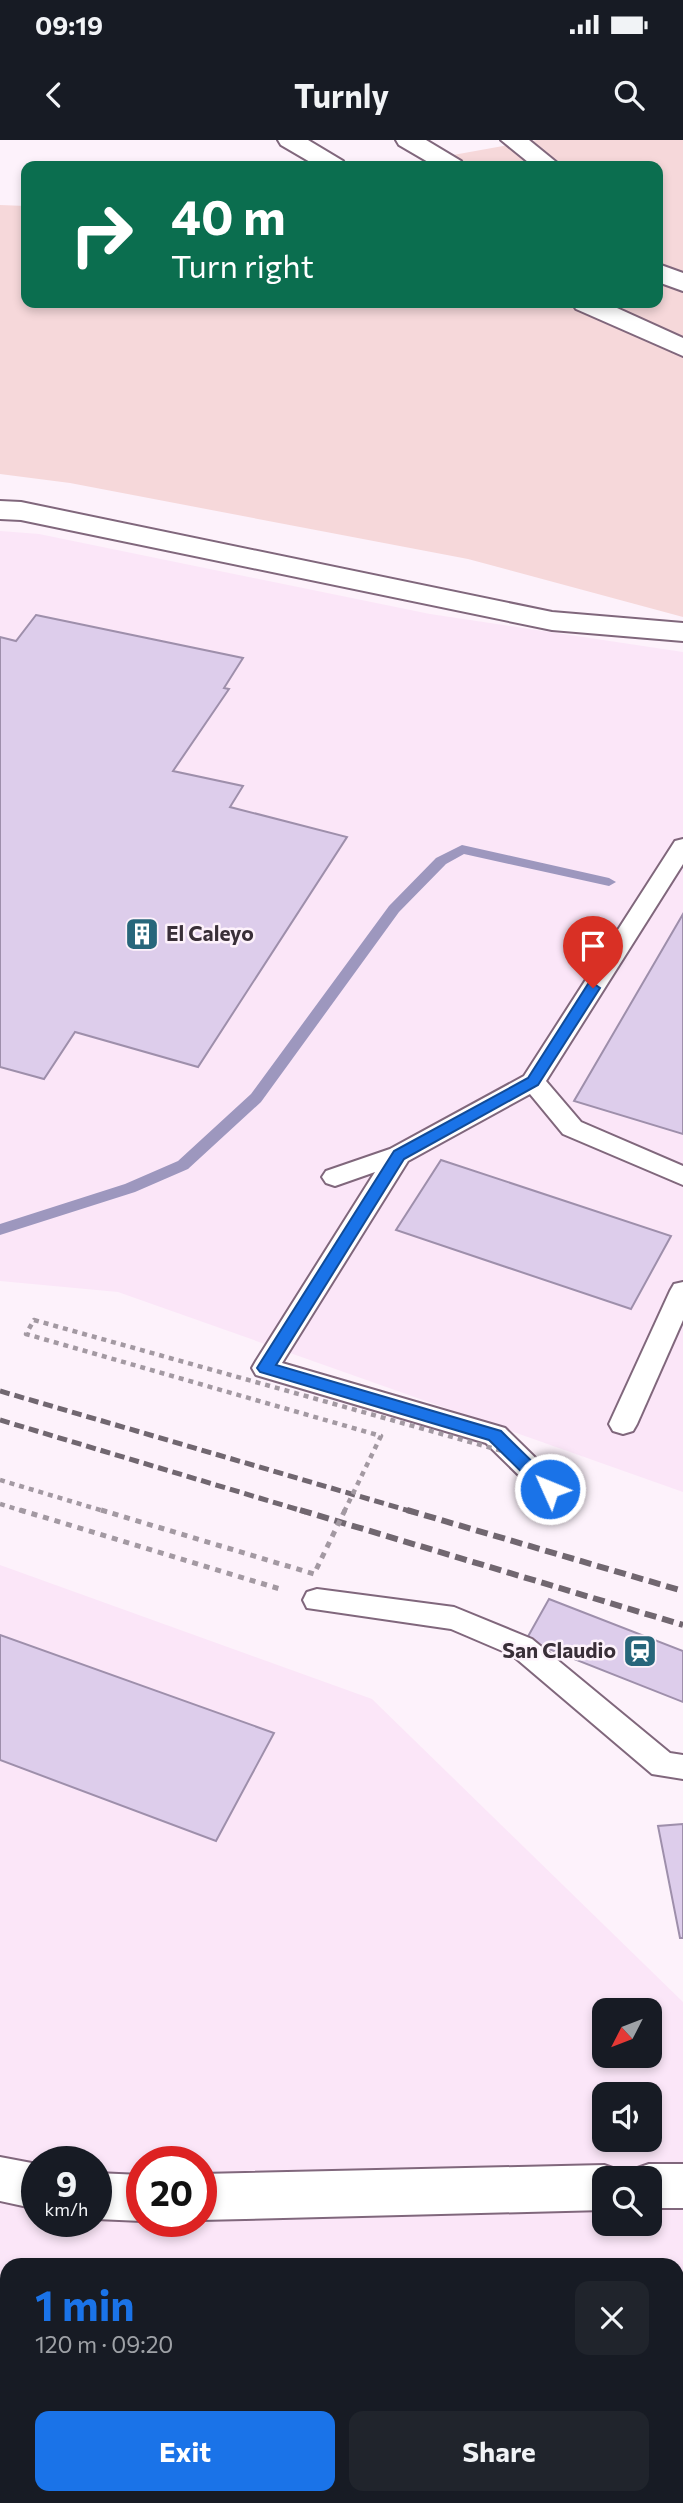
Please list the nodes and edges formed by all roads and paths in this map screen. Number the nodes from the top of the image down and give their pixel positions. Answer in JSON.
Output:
{"nodes":[{"id":1,"x":290,"y":140,"type":"edge"},
{"id":2,"x":408,"y":140,"type":"edge"},
{"id":3,"x":513,"y":140,"type":"edge"},
{"id":4,"x":326,"y":161,"type":"edge"},
{"id":5,"x":444,"y":161,"type":"edge"},
{"id":6,"x":542,"y":161,"type":"edge"},
{"id":7,"x":663,"y":274,"type":"edge"},
{"id":8,"x":683,"y":283,"type":"edge"},
{"id":9,"x":596,"y":308,"type":"edge"},
{"id":10,"x":683,"y":348,"type":"edge"},
{"id":11,"x":0,"y":510,"type":"edge"},
{"id":12,"x":683,"y":632,"type":"edge"},
{"id":13,"x":683,"y":846,"type":"edge"},
{"id":14,"x":533,"y":1082,"type":"junction"},
{"id":15,"x":399,"y":1155,"type":"junction"},
{"id":16,"x":683,"y":1176,"type":"edge"},
{"id":17,"x":335,"y":1177,"type":"dead end"},
{"id":18,"x":683,"y":1291,"type":"edge"},
{"id":19,"x":623,"y":1424,"type":"dead end"},
{"id":20,"x":513,"y":1454,"type":"junction"},
{"id":21,"x":0,"y":1480,"type":"edge"},
{"id":22,"x":550,"y":1489,"type":"dead end"},
{"id":23,"x":0,"y":1504,"type":"edge"},
{"id":24,"x":317,"y":1600,"type":"joint"},
{"id":25,"x":683,"y":1767,"type":"edge"},
{"id":26,"x":0,"y":2179,"type":"edge"},
{"id":27,"x":21,"y":2184,"type":"edge"},
{"id":28,"x":662,"y":2186,"type":"edge"},
{"id":29,"x":683,"y":2186,"type":"edge"},
{"id":30,"x":592,"y":2187,"type":"edge"},
{"id":31,"x":217,"y":2197,"type":"edge"}],
"edges":[{"from":1,"to":4,"type":"main road"},
{"from":2,"to":5,"type":"main road"},
{"from":3,"to":6,"type":"main road"},
{"from":7,"to":8,"type":"main road"},
{"from":9,"to":10,"type":"main road"},
{"from":11,"to":12,"type":"main road"},
{"from":13,"to":14,"type":"lane"},
{"from":14,"to":15,"type":"lane"},
{"from":14,"to":16,"type":"lane"},
{"from":15,"to":17,"type":"lane"},
{"from":15,"to":20,"type":"lane"},
{"from":18,"to":19,"type":"lane"},
{"from":20,"to":21,"type":"path","bridge":true},
{"from":20,"to":22,"type":"lane"},
{"from":23,"to":24,"type":"path"},
{"from":24,"to":25,"type":"lane"},
{"from":26,"to":27,"type":"main road"},
{"from":28,"to":29,"type":"main road"},
{"from":30,"to":31,"type":"main road"}]}
